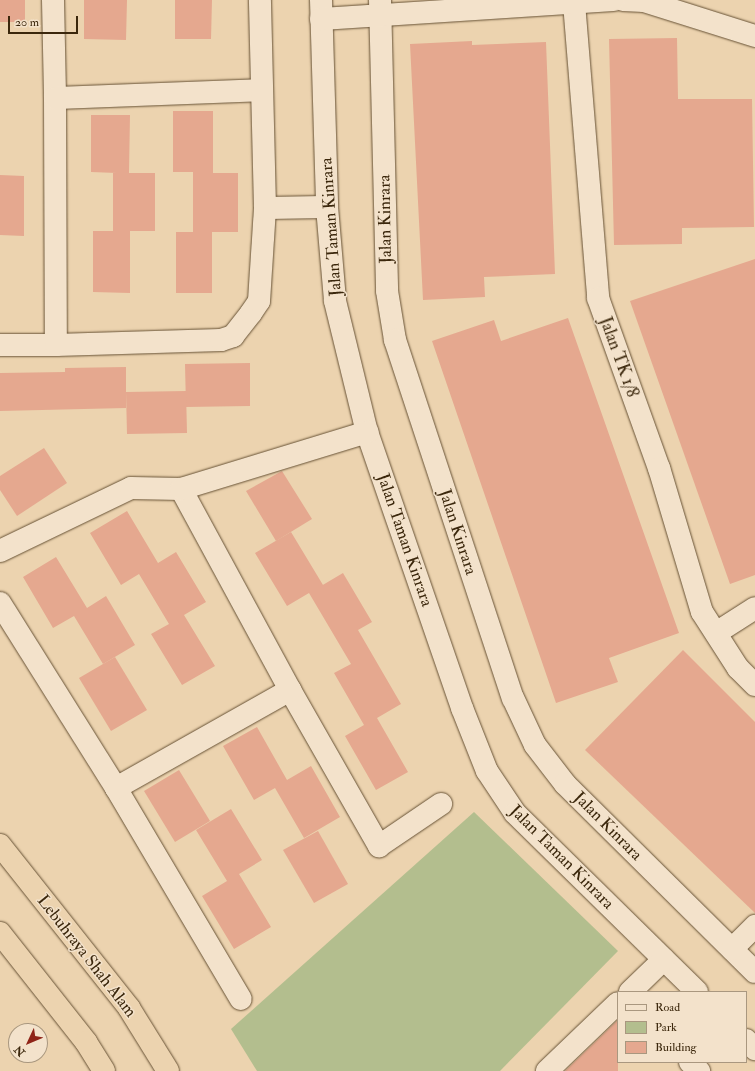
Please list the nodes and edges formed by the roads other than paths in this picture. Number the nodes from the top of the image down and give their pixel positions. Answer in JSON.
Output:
{"nodes":[{"id":1,"x":53,"y":0,"type":"edge"},
{"id":2,"x":260,"y":0,"type":"edge"},
{"id":3,"x":612,"y":0,"type":"edge"},
{"id":4,"x":623,"y":0,"type":"edge"},
{"id":5,"x":574,"y":3,"type":"junction"},
{"id":6,"x":380,"y":8,"type":"edge"},
{"id":7,"x":321,"y":9,"type":"edge"},
{"id":8,"x":755,"y":36,"type":"edge"},
{"id":9,"x":261,"y":90,"type":"junction"},
{"id":10,"x":55,"y":98,"type":"junction"},
{"id":11,"x":327,"y":207,"type":"junction"},
{"id":12,"x":265,"y":208,"type":"junction"},
{"id":13,"x":0,"y":345,"type":"edge"},
{"id":14,"x":56,"y":346,"type":"junction"},
{"id":15,"x":367,"y":432,"type":"junction"},
{"id":16,"x":181,"y":489,"type":"junction"},
{"id":17,"x":0,"y":551,"type":"edge"},
{"id":18,"x":0,"y":603,"type":"edge"},
{"id":19,"x":755,"y":608,"type":"edge"},
{"id":20,"x":716,"y":633,"type":"junction"},
{"id":21,"x":755,"y":685,"type":"edge"},
{"id":22,"x":290,"y":690,"type":"junction"},
{"id":23,"x":116,"y":788,"type":"junction"},
{"id":24,"x":441,"y":804,"type":"dead end"},
{"id":25,"x":0,"y":845,"type":"edge"},
{"id":26,"x":755,"y":926,"type":"edge"},
{"id":27,"x":0,"y":932,"type":"edge"},
{"id":28,"x":732,"y":949,"type":"junction"},
{"id":29,"x":664,"y":959,"type":"junction"},
{"id":30,"x":755,"y":972,"type":"edge"},
{"id":31,"x":631,"y":991,"type":"edge"},
{"id":32,"x":696,"y":991,"type":"edge"},
{"id":33,"x":241,"y":999,"type":"dead end"},
{"id":34,"x":617,"y":1004,"type":"edge"},
{"id":35,"x":747,"y":1041,"type":"edge"},
{"id":36,"x":755,"y":1050,"type":"edge"},
{"id":37,"x":691,"y":1063,"type":"edge"},
{"id":38,"x":104,"y":1071,"type":"edge"},
{"id":39,"x":168,"y":1071,"type":"edge"},
{"id":40,"x":547,"y":1071,"type":"edge"},
{"id":41,"x":699,"y":1071,"type":"edge"}],
"edges":[{"from":1,"to":10,"type":"street"},
{"from":2,"to":9,"type":"street"},
{"from":3,"to":5,"type":"street"},
{"from":4,"to":8,"type":"street"},
{"from":5,"to":6,"type":"street"},
{"from":5,"to":20,"type":"street","name":"Jalan TK 1/8"},
{"from":6,"to":7,"type":"street"},
{"from":6,"to":28,"type":"street","name":"Jalan Kinrara"},
{"from":7,"to":11,"type":"street","name":"Jalan Taman Kinrara"},
{"from":9,"to":10,"type":"street"},
{"from":9,"to":12,"type":"street"},
{"from":10,"to":14,"type":"street"},
{"from":11,"to":12,"type":"street"},
{"from":11,"to":15,"type":"street","name":"Jalan Taman Kinrara"},
{"from":12,"to":14,"type":"street"},
{"from":13,"to":14,"type":"street"},
{"from":15,"to":16,"type":"street"},
{"from":15,"to":29,"type":"street","name":"Jalan Taman Kinrara"},
{"from":16,"to":17,"type":"street"},
{"from":16,"to":22,"type":"street"},
{"from":18,"to":23,"type":"street"},
{"from":19,"to":20,"type":"street"},
{"from":20,"to":21,"type":"street","name":"Jalan TK 1/8"},
{"from":22,"to":23,"type":"street"},
{"from":22,"to":24,"type":"street"},
{"from":23,"to":33,"type":"street"},
{"from":25,"to":39,"type":"highway","name":"Lebuhraya Shah Alam"},
{"from":26,"to":28,"type":"street"},
{"from":27,"to":38,"type":"highway"},
{"from":28,"to":30,"type":"street","name":"Jalan Kinrara"},
{"from":29,"to":31,"type":"street"},
{"from":29,"to":32,"type":"street","name":"Jalan Taman Kinrara"},
{"from":34,"to":40,"type":"street"},
{"from":35,"to":36,"type":"street"},
{"from":37,"to":41,"type":"street"}]}
